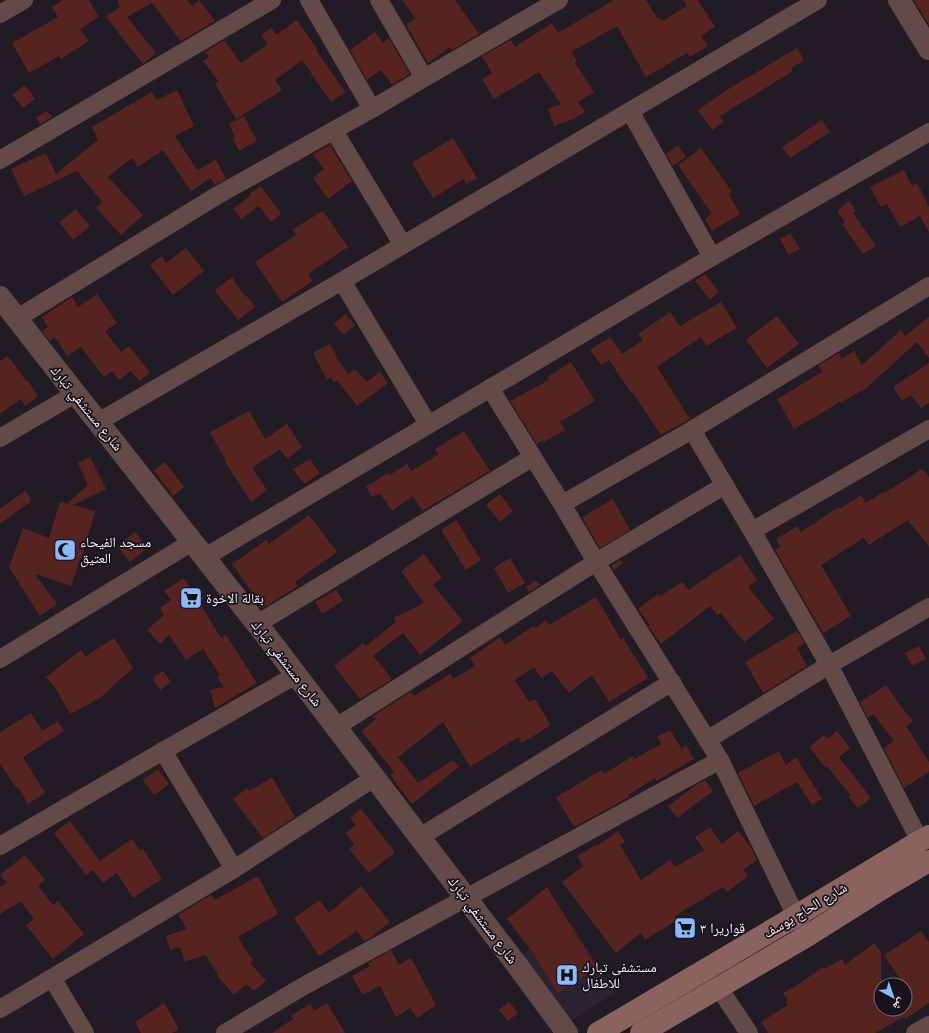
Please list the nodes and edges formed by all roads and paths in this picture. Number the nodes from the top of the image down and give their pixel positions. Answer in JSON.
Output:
{"nodes":[{"id":1,"x":24,"y":0,"type":"edge"},
{"id":2,"x":272,"y":0,"type":"edge"},
{"id":3,"x":309,"y":0,"type":"edge"},
{"id":4,"x":379,"y":0,"type":"edge"},
{"id":5,"x":559,"y":0,"type":"edge"},
{"id":6,"x":818,"y":0,"type":"edge"},
{"id":7,"x":899,"y":0,"type":"edge"},
{"id":8,"x":0,"y":14,"type":"edge"},
{"id":9,"x":929,"y":49,"type":"edge"},
{"id":10,"x":424,"y":78,"type":"junction"},
{"id":11,"x":372,"y":109,"type":"junction"},
{"id":12,"x":630,"y":111,"type":"junction"},
{"id":13,"x":334,"y":131,"type":"junction"},
{"id":14,"x":929,"y":132,"type":"edge"},
{"id":15,"x":0,"y":160,"type":"edge"},
{"id":16,"x":404,"y":245,"type":"junction"},
{"id":17,"x":712,"y":257,"type":"junction"},
{"id":18,"x":342,"y":281,"type":"junction"},
{"id":19,"x":929,"y":286,"type":"edge"},
{"id":20,"x":0,"y":297,"type":"edge"},
{"id":21,"x":16,"y":319,"type":"junction"},
{"id":22,"x":490,"y":388,"type":"junction"},
{"id":23,"x":75,"y":394,"type":"junction"},
{"id":24,"x":98,"y":422,"type":"junction"},
{"id":25,"x":428,"y":424,"type":"junction"},
{"id":26,"x":929,"y":429,"type":"edge"},
{"id":27,"x":692,"y":430,"type":"junction"},
{"id":28,"x":0,"y":438,"type":"edge"},
{"id":29,"x":533,"y":457,"type":"junction"},
{"id":30,"x":725,"y":485,"type":"junction"},
{"id":31,"x":562,"y":504,"type":"junction"},
{"id":32,"x":752,"y":531,"type":"junction"},
{"id":33,"x":198,"y":549,"type":"junction"},
{"id":34,"x":596,"y":562,"type":"junction"},
{"id":35,"x":929,"y":607,"type":"edge"},
{"id":36,"x":257,"y":624,"type":"junction"},
{"id":37,"x":0,"y":659,"type":"edge"},
{"id":38,"x":829,"y":665,"type":"junction"},
{"id":39,"x":296,"y":675,"type":"junction"},
{"id":40,"x":672,"y":682,"type":"junction"},
{"id":41,"x":336,"y":727,"type":"junction"},
{"id":42,"x":707,"y":740,"type":"junction"},
{"id":43,"x":163,"y":751,"type":"junction"},
{"id":44,"x":720,"y":760,"type":"junction"},
{"id":45,"x":374,"y":778,"type":"junction"},
{"id":46,"x":420,"y":837,"type":"junction"},
{"id":47,"x":924,"y":839,"type":"edge"},
{"id":48,"x":0,"y":846,"type":"edge"},
{"id":49,"x":929,"y":861,"type":"edge"},
{"id":50,"x":234,"y":869,"type":"junction"},
{"id":51,"x":466,"y":898,"type":"junction"},
{"id":52,"x":796,"y":916,"type":"junction"},
{"id":53,"x":807,"y":936,"type":"junction"},
{"id":54,"x":52,"y":978,"type":"junction"},
{"id":55,"x":719,"y":988,"type":"junction"},
{"id":56,"x":0,"y":1009,"type":"edge"},
{"id":57,"x":929,"y":1025,"type":"edge"},
{"id":58,"x":85,"y":1033,"type":"edge"},
{"id":59,"x":225,"y":1033,"type":"edge"},
{"id":60,"x":567,"y":1033,"type":"edge"},
{"id":61,"x":598,"y":1033,"type":"edge"},
{"id":62,"x":641,"y":1033,"type":"edge"},
{"id":63,"x":749,"y":1033,"type":"edge"},
{"id":64,"x":915,"y":1033,"type":"edge"}],
"edges":[{"from":1,"to":8,"type":"street"},
{"from":2,"to":15,"type":"street"},
{"from":3,"to":11,"type":"street"},
{"from":4,"to":10,"type":"street"},
{"from":5,"to":10,"type":"street"},
{"from":6,"to":12,"type":"street"},
{"from":7,"to":9,"type":"street"},
{"from":10,"to":11,"type":"street"},
{"from":11,"to":13,"type":"street"},
{"from":12,"to":16,"type":"street"},
{"from":12,"to":17,"type":"street"},
{"from":13,"to":16,"type":"street"},
{"from":13,"to":21,"type":"street"},
{"from":14,"to":17,"type":"street"},
{"from":16,"to":18,"type":"street"},
{"from":17,"to":22,"type":"street"},
{"from":18,"to":24,"type":"street"},
{"from":18,"to":25,"type":"street"},
{"from":19,"to":27,"type":"street"},
{"from":20,"to":21,"type":"street","name":"شارع مستشفي تبارك"},
{"from":21,"to":23,"type":"street","name":"شارع مستشفي تبارك"},
{"from":22,"to":25,"type":"street"},
{"from":22,"to":29,"type":"street"},
{"from":23,"to":24,"type":"street","name":"شارع مستشفي تبارك"},
{"from":23,"to":28,"type":"street"},
{"from":24,"to":33,"type":"street","name":"شارع مستشفي تبارك"},
{"from":25,"to":33,"type":"street"},
{"from":26,"to":32,"type":"street"},
{"from":27,"to":30,"type":"street"},
{"from":27,"to":31,"type":"street"},
{"from":29,"to":31,"type":"street"},
{"from":29,"to":36,"type":"street"},
{"from":30,"to":32,"type":"street"},
{"from":30,"to":34,"type":"street"},
{"from":31,"to":34,"type":"street"},
{"from":32,"to":38,"type":"street"},
{"from":33,"to":36,"type":"street","name":"شارع مستشفي تبارك"},
{"from":33,"to":37,"type":"street"},
{"from":34,"to":40,"type":"street"},
{"from":34,"to":41,"type":"street"},
{"from":35,"to":38,"type":"street"},
{"from":36,"to":39,"type":"street","name":"شارع مستشفي تبارك"},
{"from":38,"to":42,"type":"street"},
{"from":38,"to":47,"type":"street"},
{"from":39,"to":41,"type":"street","name":"شارع مستشفي تبارك"},
{"from":39,"to":43,"type":"street"},
{"from":40,"to":42,"type":"street"},
{"from":40,"to":46,"type":"street"},
{"from":41,"to":45,"type":"street","name":"شارع مستشفي تبارك"},
{"from":42,"to":44,"type":"street"},
{"from":43,"to":48,"type":"street"},
{"from":43,"to":50,"type":"street"},
{"from":44,"to":51,"type":"street"},
{"from":44,"to":52,"type":"street"},
{"from":45,"to":46,"type":"street","name":"شارع مستشفي تبارك"},
{"from":45,"to":50,"type":"street"},
{"from":46,"to":51,"type":"street","name":"شارع مستشفي تبارك"},
{"from":47,"to":52,"type":"main road","name":"شارع الحاج يوسف"},
{"from":49,"to":53,"type":"main road","name":"شارع الحاج يوسف"},
{"from":50,"to":54,"type":"street"},
{"from":51,"to":59,"type":"street"},
{"from":51,"to":60,"type":"street","name":"شارع مستشفي تبارك"},
{"from":52,"to":53,"type":"street"},
{"from":52,"to":61,"type":"main road","name":"شارع الحاج يوسف"},
{"from":53,"to":55,"type":"main road","name":"شارع الحاج يوسف"},
{"from":54,"to":56,"type":"street"},
{"from":54,"to":58,"type":"street"},
{"from":55,"to":62,"type":"main road","name":"شارع الحاج يوسف"},
{"from":55,"to":63,"type":"street"},
{"from":57,"to":64,"type":"street"}]}
